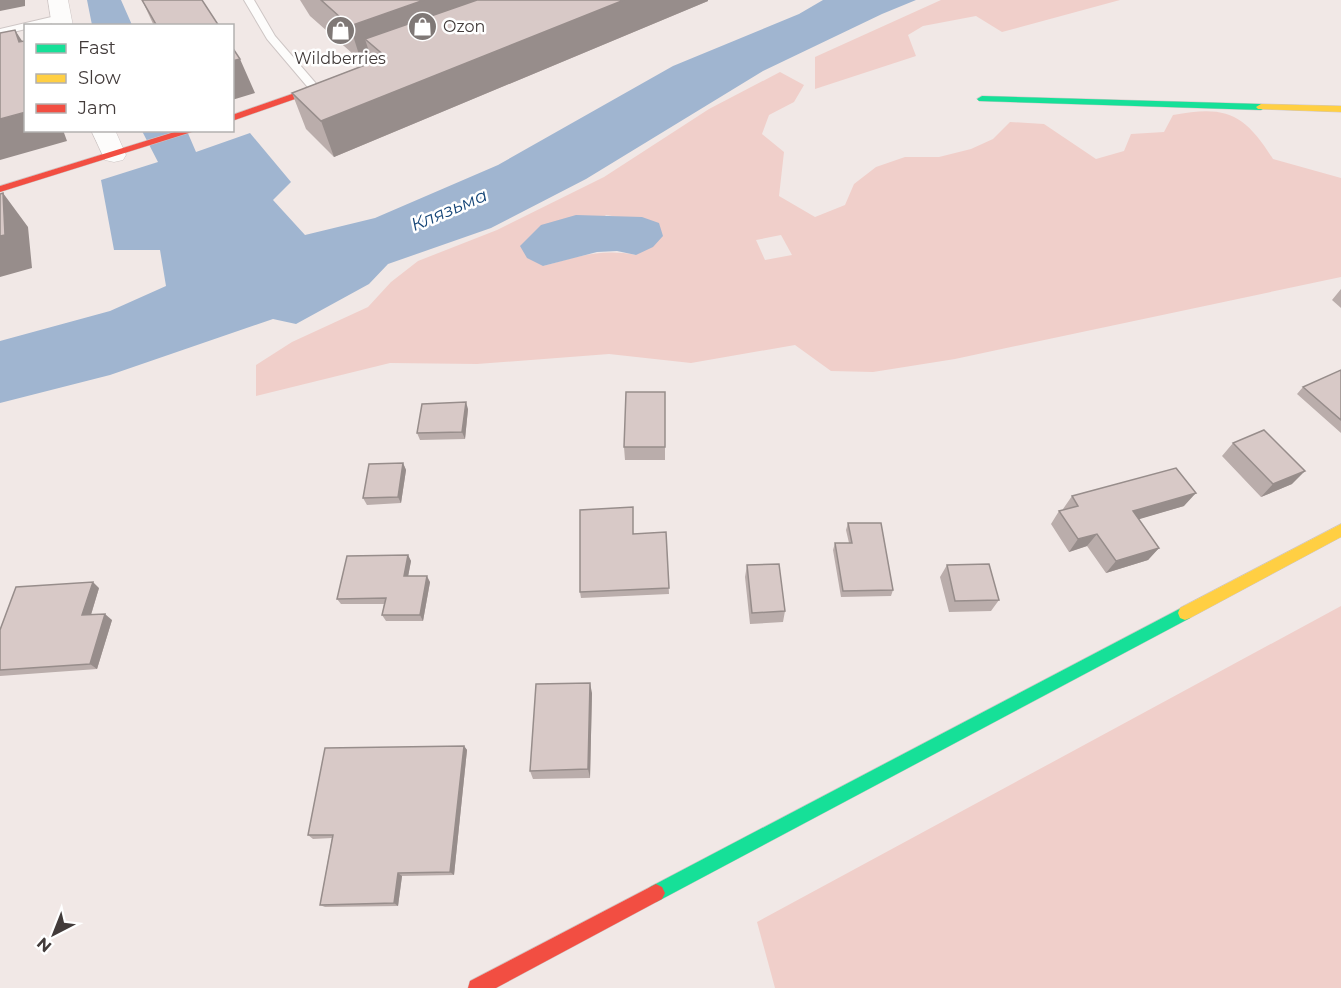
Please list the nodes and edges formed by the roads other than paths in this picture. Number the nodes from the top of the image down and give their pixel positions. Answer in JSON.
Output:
{"nodes":[{"id":1,"x":249,"y":0,"type":"edge"},
{"id":2,"x":61,"y":15,"type":"edge"},
{"id":3,"x":33,"y":24,"type":"edge"},
{"id":4,"x":24,"y":27,"type":"edge"},
{"id":5,"x":0,"y":32,"type":"edge"},
{"id":6,"x":349,"y":77,"type":"edge"},
{"id":7,"x":315,"y":89,"type":"junction"},
{"id":8,"x":982,"y":99,"type":"dead end"},
{"id":9,"x":1341,"y":109,"type":"edge"},
{"id":10,"x":234,"y":117,"type":"edge"},
{"id":11,"x":104,"y":132,"type":"edge"},
{"id":12,"x":190,"y":132,"type":"edge"},
{"id":13,"x":114,"y":155,"type":"junction"},
{"id":14,"x":0,"y":189,"type":"edge"},
{"id":15,"x":1341,"y":530,"type":"edge"},
{"id":16,"x":477,"y":988,"type":"edge"}],
"edges":[{"from":1,"to":7,"type":"lane"},
{"from":2,"to":3,"type":"lane"},
{"from":4,"to":5,"type":"lane"},
{"from":6,"to":7,"type":"street"},
{"from":7,"to":10,"type":"street"},
{"from":8,"to":9,"type":"street"},
{"from":11,"to":13,"type":"street"},
{"from":12,"to":13,"type":"street"},
{"from":13,"to":14,"type":"street"},
{"from":15,"to":16,"type":"street"}]}
